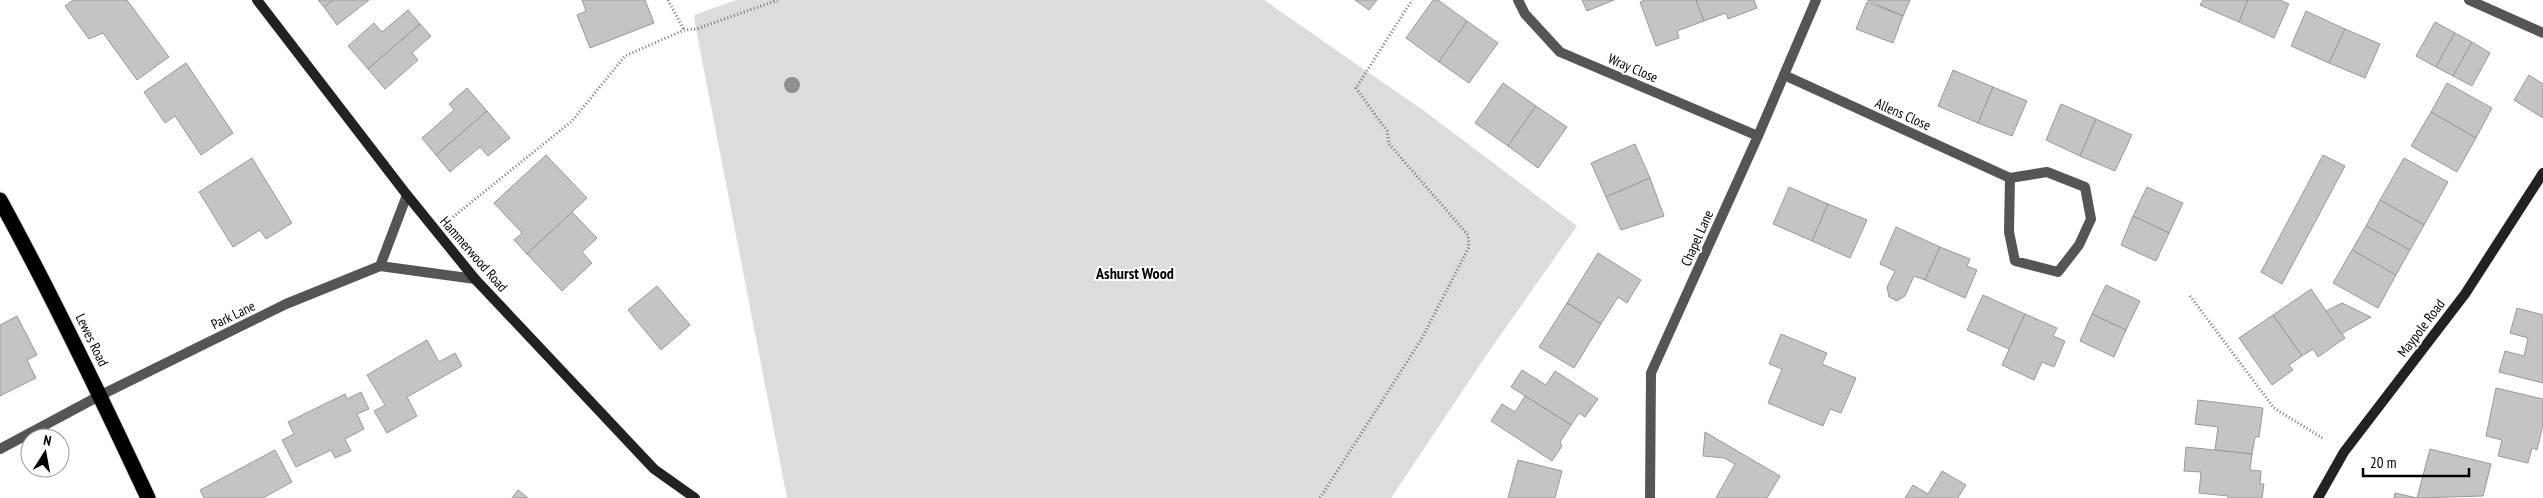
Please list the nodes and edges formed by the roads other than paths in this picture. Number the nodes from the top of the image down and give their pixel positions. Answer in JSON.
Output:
{"nodes":[{"id":1,"x":1518,"y":0,"type":"edge"},
{"id":2,"x":1816,"y":0,"type":"edge"},
{"id":3,"x":2469,"y":0,"type":"edge"},
{"id":4,"x":260,"y":1,"type":"edge"},
{"id":5,"x":2543,"y":33,"type":"edge"},
{"id":6,"x":1784,"y":75,"type":"junction"},
{"id":7,"x":1758,"y":136,"type":"junction"},
{"id":8,"x":2543,"y":172,"type":"edge"},
{"id":9,"x":2010,"y":178,"type":"junction"},
{"id":10,"x":407,"y":195,"type":"junction"},
{"id":11,"x":0,"y":200,"type":"edge"},
{"id":12,"x":380,"y":266,"type":"junction"},
{"id":13,"x":475,"y":279,"type":"junction"},
{"id":14,"x":101,"y":396,"type":"junction"},
{"id":15,"x":0,"y":449,"type":"edge"},
{"id":16,"x":148,"y":498,"type":"edge"},
{"id":17,"x":695,"y":498,"type":"edge"},
{"id":18,"x":1650,"y":498,"type":"edge"},
{"id":19,"x":2318,"y":498,"type":"edge"}],
"edges":[{"from":1,"to":7,"type":"street","name":"Wray Close"},
{"from":2,"to":6,"type":"street","name":"Chapel Lane"},
{"from":3,"to":5,"type":"street"},
{"from":4,"to":10,"type":"street","name":"Hammerwood Road"},
{"from":6,"to":7,"type":"street","name":"Chapel Lane"},
{"from":6,"to":9,"type":"street","name":"Allens Close"},
{"from":7,"to":18,"type":"street","name":"Chapel Lane"},
{"from":8,"to":19,"type":"street","name":"Maypole Road"},
{"from":9,"to":9,"type":"street"},
{"from":10,"to":12,"type":"street"},
{"from":10,"to":13,"type":"street","name":"Hammerwood Road"},
{"from":11,"to":14,"type":"highway","name":"Lewes Road"},
{"from":12,"to":13,"type":"street"},
{"from":12,"to":14,"type":"street","name":"Park Lane"},
{"from":13,"to":17,"type":"street","name":"Hammerwood Road"},
{"from":14,"to":15,"type":"street","name":"Park Lane"},
{"from":14,"to":16,"type":"highway","name":"Lewes Road"}]}
